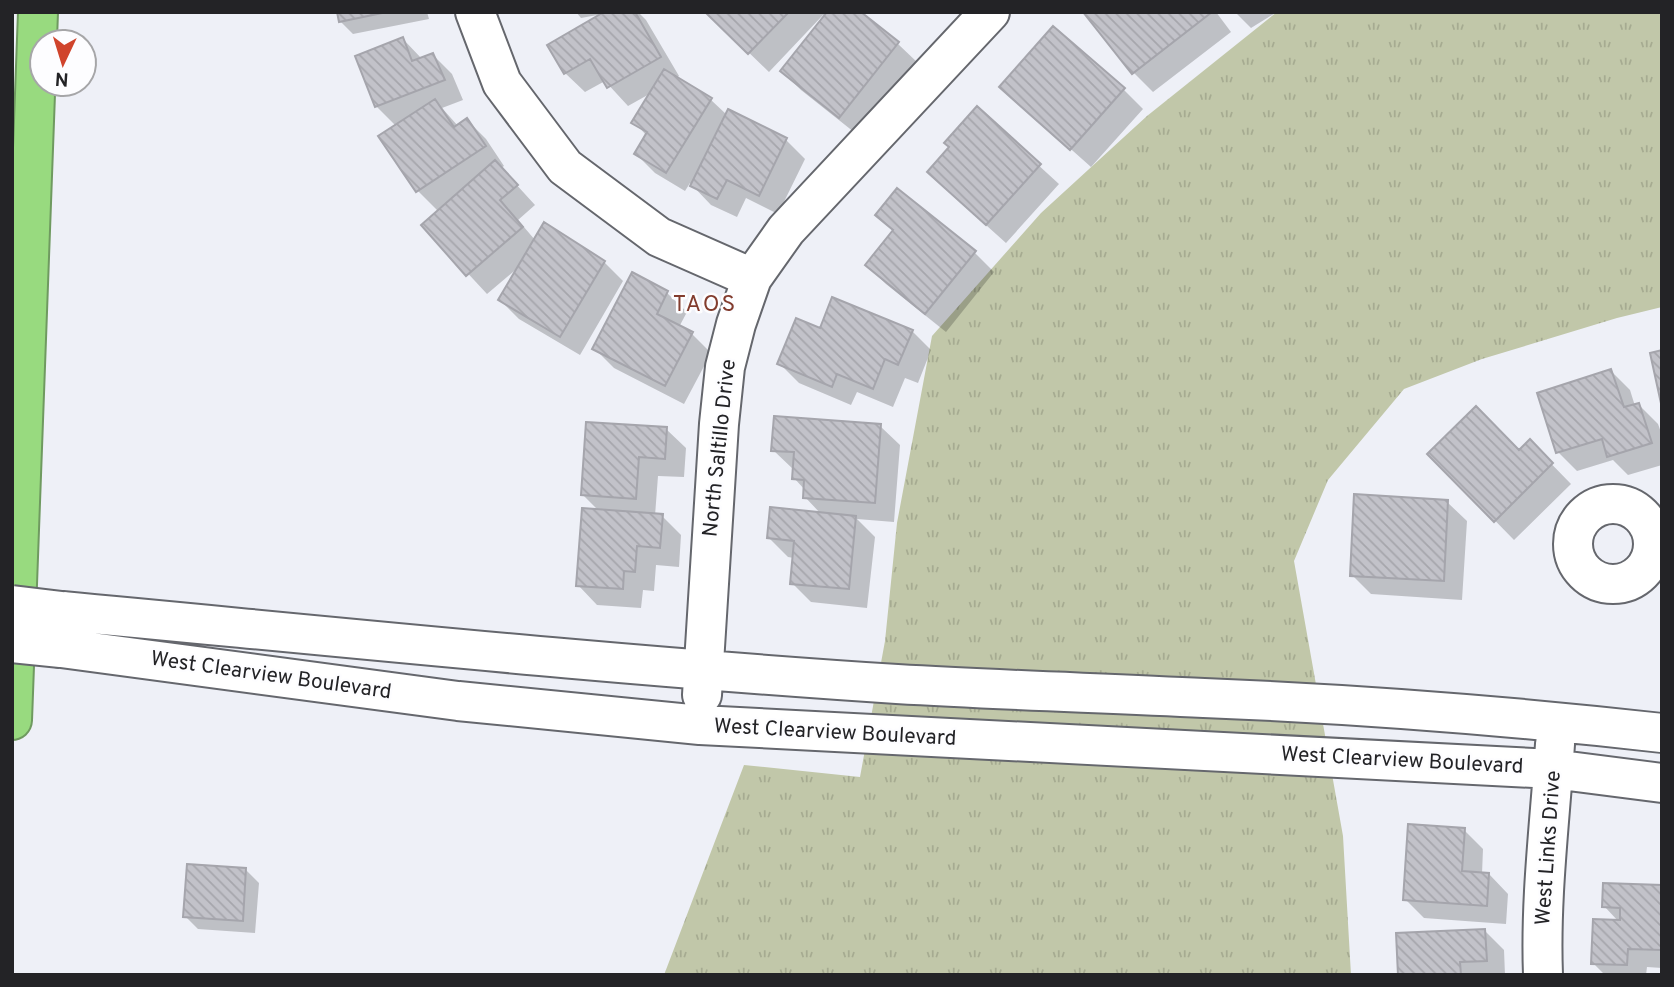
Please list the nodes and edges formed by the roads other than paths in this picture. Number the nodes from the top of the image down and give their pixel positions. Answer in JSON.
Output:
{"nodes":[{"id":1,"x":38,"y":12,"type":"edge"},
{"id":2,"x":475,"y":12,"type":"edge"},
{"id":3,"x":971,"y":18,"type":"edge"},
{"id":4,"x":752,"y":278,"type":"junction"},
{"id":5,"x":12,"y":605,"type":"edge"},
{"id":6,"x":12,"y":643,"type":"edge"},
{"id":7,"x":703,"y":671,"type":"junction"},
{"id":8,"x":12,"y":720,"type":"edge"},
{"id":9,"x":1557,"y":721,"type":"junction"},
{"id":10,"x":700,"y":725,"type":"junction"},
{"id":11,"x":1662,"y":733,"type":"edge"},
{"id":12,"x":1553,"y":769,"type":"junction"},
{"id":13,"x":1662,"y":783,"type":"edge"},
{"id":14,"x":1544,"y":975,"type":"edge"}],
"edges":[{"from":1,"to":8,"type":"highway"},
{"from":2,"to":4,"type":"street"},
{"from":3,"to":4,"type":"street","name":"North Saltillo Drive"},
{"from":4,"to":7,"type":"street","name":"North Saltillo Drive"},
{"from":5,"to":7,"type":"street","name":"West Clearview Boulevard","bridge":true},
{"from":6,"to":10,"type":"street","name":"West Clearview Boulevard","bridge":true},
{"from":7,"to":9,"type":"street","name":"West Clearview Boulevard"},
{"from":7,"to":10,"type":"street","name":"North Saltillo Drive"},
{"from":9,"to":11,"type":"street","name":"West Clearview Boulevard"},
{"from":9,"to":12,"type":"street","name":"West Links Drive"},
{"from":10,"to":12,"type":"street","name":"West Clearview Boulevard"},
{"from":12,"to":13,"type":"street","name":"West Clearview Boulevard"},
{"from":12,"to":14,"type":"street","name":"West Links Drive"}]}
